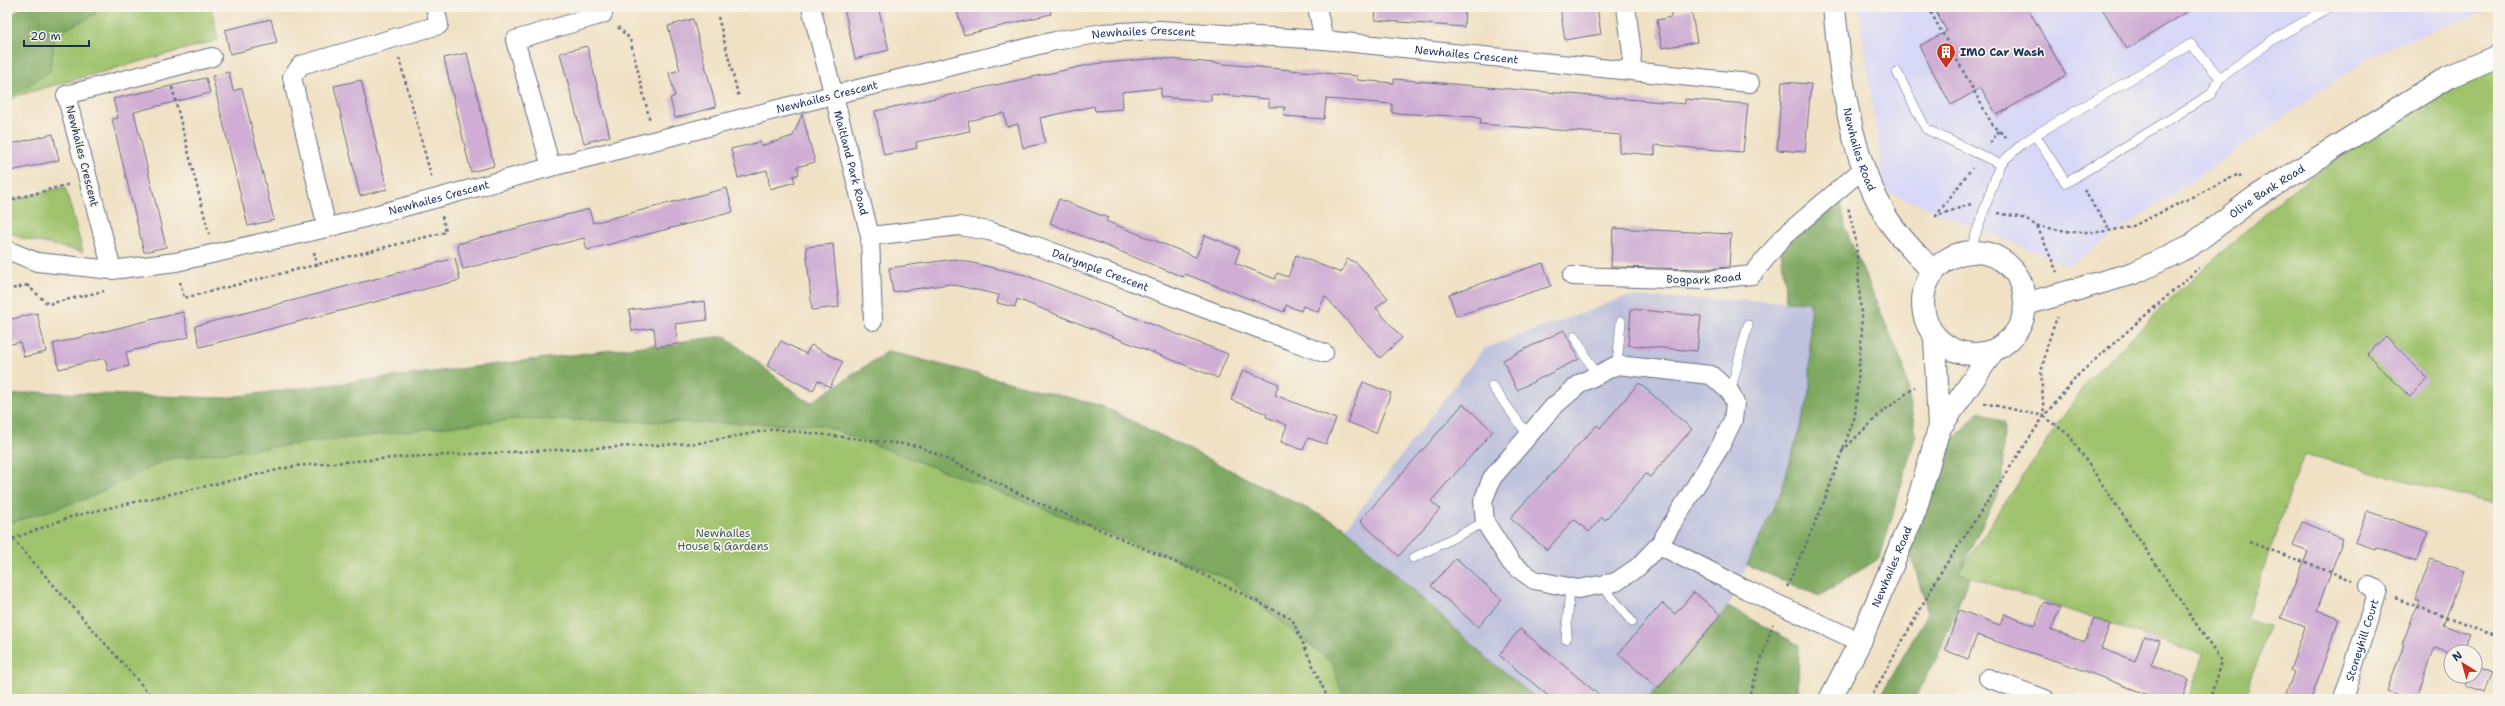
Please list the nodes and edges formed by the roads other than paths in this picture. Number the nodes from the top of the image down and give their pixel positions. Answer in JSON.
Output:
{"nodes":[{"id":1,"x":435,"y":7,"type":"edge"},
{"id":2,"x":811,"y":7,"type":"edge"},
{"id":3,"x":1317,"y":7,"type":"edge"},
{"id":4,"x":1626,"y":7,"type":"edge"},
{"id":5,"x":1834,"y":7,"type":"edge"},
{"id":6,"x":2330,"y":7,"type":"edge"},
{"id":7,"x":602,"y":11,"type":"edge"},
{"id":8,"x":1324,"y":40,"type":"junction"},
{"id":9,"x":2498,"y":56,"type":"edge"},
{"id":10,"x":212,"y":57,"type":"dead end"},
{"id":11,"x":1631,"y":70,"type":"junction"},
{"id":12,"x":1897,"y":72,"type":"dead end"},
{"id":13,"x":2220,"y":78,"type":"junction"},
{"id":14,"x":1750,"y":83,"type":"dead end"},
{"id":15,"x":833,"y":96,"type":"junction"},
{"id":16,"x":2035,"y":135,"type":"junction"},
{"id":17,"x":2000,"y":164,"type":"junction"},
{"id":18,"x":551,"y":167,"type":"junction"},
{"id":19,"x":1864,"y":168,"type":"junction"},
{"id":20,"x":327,"y":228,"type":"junction"},
{"id":21,"x":870,"y":236,"type":"junction"},
{"id":22,"x":7,"y":250,"type":"edge"},
{"id":23,"x":1970,"y":252,"type":"junction"},
{"id":24,"x":112,"y":270,"type":"junction"},
{"id":25,"x":1933,"y":272,"type":"junction"},
{"id":26,"x":1572,"y":276,"type":"dead end"},
{"id":27,"x":2026,"y":304,"type":"junction"},
{"id":28,"x":874,"y":321,"type":"dead end"},
{"id":29,"x":1621,"y":321,"type":"dead end"},
{"id":30,"x":1748,"y":325,"type":"dead end"},
{"id":31,"x":1574,"y":336,"type":"dead end"},
{"id":32,"x":1935,"y":337,"type":"junction"},
{"id":33,"x":1993,"y":351,"type":"junction"},
{"id":34,"x":1324,"y":354,"type":"dead end"},
{"id":35,"x":1617,"y":365,"type":"junction"},
{"id":36,"x":1596,"y":375,"type":"junction"},
{"id":37,"x":1492,"y":386,"type":"dead end"},
{"id":38,"x":1730,"y":392,"type":"junction"},
{"id":39,"x":1940,"y":429,"type":"junction"},
{"id":40,"x":1528,"y":435,"type":"junction"},
{"id":41,"x":1485,"y":522,"type":"junction"},
{"id":42,"x":1659,"y":545,"type":"junction"},
{"id":43,"x":1413,"y":558,"type":"dead end"},
{"id":44,"x":1602,"y":585,"type":"junction"},
{"id":45,"x":1570,"y":587,"type":"junction"},
{"id":46,"x":2374,"y":588,"type":"road end"},
{"id":47,"x":1632,"y":622,"type":"dead end"},
{"id":48,"x":1566,"y":639,"type":"dead end"},
{"id":49,"x":1860,"y":642,"type":"junction"},
{"id":50,"x":1988,"y":678,"type":"dead end"},
{"id":51,"x":2009,"y":693,"type":"edge"},
{"id":52,"x":1830,"y":699,"type":"edge"},
{"id":53,"x":2045,"y":699,"type":"edge"},
{"id":54,"x":2343,"y":699,"type":"edge"}],
"edges":[{"from":1,"to":20,"type":"street"},
{"from":2,"to":15,"type":"street","name":"Maitland Park Road"},
{"from":3,"to":8,"type":"street"},
{"from":4,"to":11,"type":"street"},
{"from":5,"to":19,"type":"main road","name":"Newhailes Road"},
{"from":6,"to":13,"type":"lane"},
{"from":7,"to":18,"type":"street"},
{"from":8,"to":11,"type":"street","name":"Newhailes Crescent"},
{"from":8,"to":15,"type":"street","name":"Newhailes Crescent"},
{"from":9,"to":27,"type":"main road","name":"Olive Bank Road"},
{"from":10,"to":24,"type":"street","name":"Newhailes Crescent"},
{"from":11,"to":14,"type":"street","name":"Newhailes Crescent"},
{"from":12,"to":17,"type":"lane"},
{"from":13,"to":16,"type":"lane"},
{"from":13,"to":16,"type":"lane"},
{"from":15,"to":18,"type":"street","name":"Newhailes Crescent"},
{"from":15,"to":21,"type":"street","name":"Maitland Park Road"},
{"from":16,"to":17,"type":"lane"},
{"from":17,"to":23,"type":"lane"},
{"from":18,"to":20,"type":"street","name":"Newhailes Crescent"},
{"from":19,"to":25,"type":"main road","name":"Newhailes Road"},
{"from":19,"to":26,"type":"street","name":"Bogpark Road"},
{"from":20,"to":24,"type":"street","name":"Newhailes Crescent"},
{"from":21,"to":28,"type":"street","name":"Maitland Park Road"},
{"from":21,"to":34,"type":"street","name":"Dalrymple Crescent"},
{"from":22,"to":24,"type":"street","name":"Newhailes Crescent"},
{"from":23,"to":25,"type":"main road","name":"Newhailes Road"},
{"from":23,"to":27,"type":"main road","name":"Newhailes Road"},
{"from":25,"to":32,"type":"main road","name":"Newhailes Road"},
{"from":27,"to":33,"type":"main road","name":"Newhailes Road"},
{"from":29,"to":35,"type":"lane"},
{"from":30,"to":38,"type":"lane"},
{"from":31,"to":36,"type":"lane"},
{"from":32,"to":33,"type":"main road","name":"Newhailes Road"},
{"from":32,"to":39,"type":"main road","name":"Newhailes Road"},
{"from":33,"to":39,"type":"main road","name":"Newhailes Road"},
{"from":35,"to":36,"type":"street"},
{"from":35,"to":38,"type":"street"},
{"from":36,"to":40,"type":"street"},
{"from":37,"to":40,"type":"lane"},
{"from":38,"to":42,"type":"street"},
{"from":39,"to":49,"type":"main road","name":"Newhailes Road"},
{"from":40,"to":41,"type":"street"},
{"from":41,"to":43,"type":"lane"},
{"from":41,"to":45,"type":"street"},
{"from":42,"to":44,"type":"street"},
{"from":42,"to":49,"type":"street"},
{"from":44,"to":45,"type":"street"},
{"from":44,"to":47,"type":"lane"},
{"from":45,"to":48,"type":"lane"},
{"from":46,"to":54,"type":"street","name":"Stoneyhill Court"},
{"from":49,"to":52,"type":"main road","name":"Newhailes Road"},
{"from":50,"to":51,"type":"street"},
{"from":51,"to":53,"type":"street"}]}
